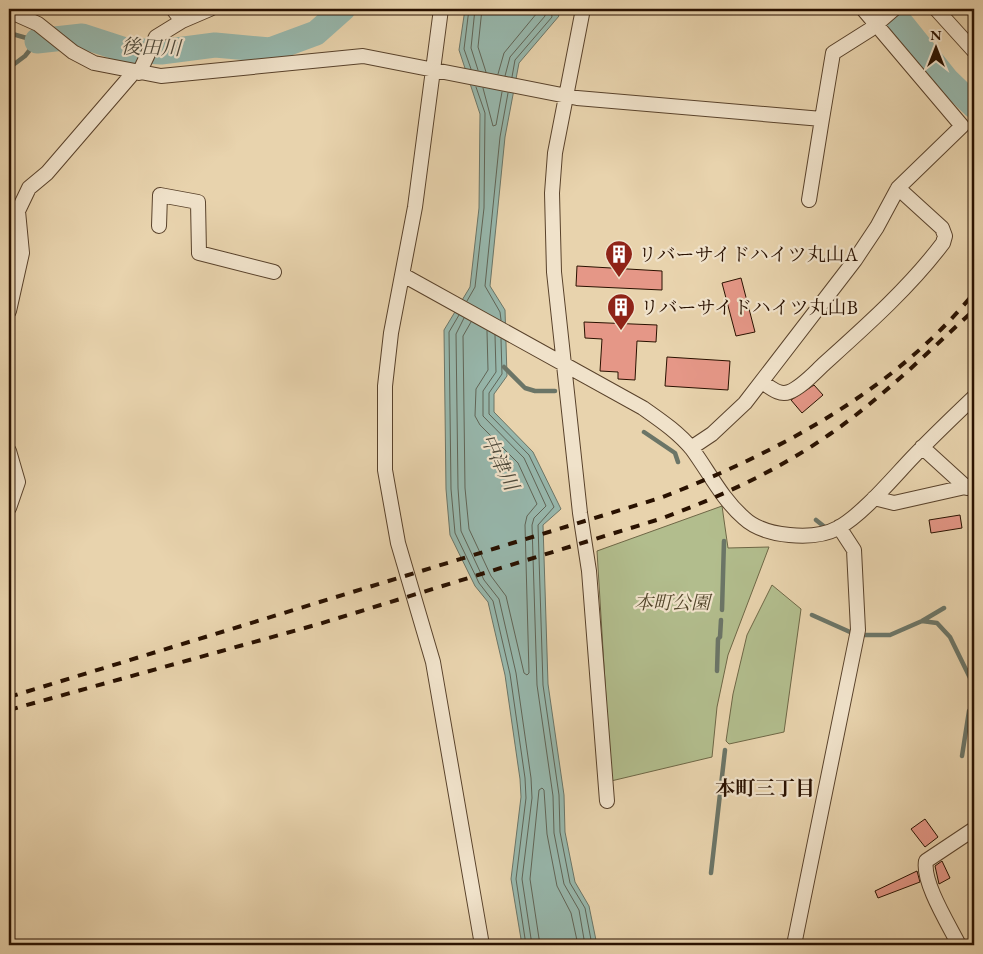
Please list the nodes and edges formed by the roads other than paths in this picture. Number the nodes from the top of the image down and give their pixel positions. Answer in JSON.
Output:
{"nodes":[{"id":1,"x":173,"y":9,"type":"edge"},
{"id":2,"x":210,"y":9,"type":"edge"},
{"id":3,"x":441,"y":9,"type":"edge"},
{"id":4,"x":583,"y":9,"type":"edge"},
{"id":5,"x":863,"y":9,"type":"edge"},
{"id":6,"x":936,"y":9,"type":"edge"},
{"id":7,"x":9,"y":11,"type":"edge"},
{"id":8,"x":884,"y":17,"type":"edge"},
{"id":9,"x":182,"y":21,"type":"junction"},
{"id":10,"x":974,"y":51,"type":"edge"},
{"id":11,"x":138,"y":70,"type":"junction"},
{"id":12,"x":439,"y":71,"type":"junction"},
{"id":13,"x":561,"y":95,"type":"junction"},
{"id":14,"x":822,"y":119,"type":"junction"},
{"id":15,"x":898,"y":188,"type":"junction"},
{"id":16,"x":809,"y":200,"type":"dead end"},
{"id":17,"x":14,"y":214,"type":"edge"},
{"id":18,"x":159,"y":226,"type":"dead end"},
{"id":19,"x":274,"y":272,"type":"dead end"},
{"id":20,"x":403,"y":275,"type":"junction"},
{"id":21,"x":9,"y":311,"type":"edge"},
{"id":22,"x":565,"y":365,"type":"junction"},
{"id":23,"x":762,"y":382,"type":"junction"},
{"id":24,"x":974,"y":397,"type":"edge"},
{"id":25,"x":922,"y":447,"type":"junction"},
{"id":26,"x":691,"y":448,"type":"junction"},
{"id":27,"x":9,"y":451,"type":"edge"},
{"id":28,"x":972,"y":489,"type":"edge"},
{"id":29,"x":874,"y":498,"type":"junction"},
{"id":30,"x":9,"y":508,"type":"edge"},
{"id":31,"x":839,"y":527,"type":"junction"},
{"id":32,"x":608,"y":801,"type":"dead end"},
{"id":33,"x":974,"y":829,"type":"edge"},
{"id":34,"x":482,"y":945,"type":"edge"},
{"id":35,"x":794,"y":945,"type":"edge"},
{"id":36,"x":959,"y":945,"type":"edge"}],
"edges":[{"from":1,"to":9,"type":"street"},
{"from":2,"to":9,"type":"street"},
{"from":3,"to":12,"type":"street"},
{"from":4,"to":13,"type":"street"},
{"from":5,"to":8,"type":"street"},
{"from":6,"to":10,"type":"street"},
{"from":7,"to":11,"type":"street"},
{"from":8,"to":14,"type":"street"},
{"from":8,"to":15,"type":"street"},
{"from":9,"to":11,"type":"street"},
{"from":11,"to":12,"type":"street"},
{"from":11,"to":17,"type":"street"},
{"from":12,"to":13,"type":"street"},
{"from":12,"to":20,"type":"street"},
{"from":13,"to":14,"type":"street"},
{"from":13,"to":22,"type":"street"},
{"from":14,"to":16,"type":"street"},
{"from":15,"to":23,"type":"street"},
{"from":15,"to":23,"type":"street"},
{"from":17,"to":21,"type":"street"},
{"from":18,"to":19,"type":"street"},
{"from":20,"to":22,"type":"street"},
{"from":20,"to":34,"type":"street"},
{"from":22,"to":26,"type":"street"},
{"from":22,"to":32,"type":"street"},
{"from":23,"to":26,"type":"street"},
{"from":24,"to":25,"type":"street"},
{"from":25,"to":28,"type":"street"},
{"from":25,"to":29,"type":"street"},
{"from":26,"to":31,"type":"street"},
{"from":27,"to":30,"type":"street"},
{"from":28,"to":29,"type":"street"},
{"from":29,"to":31,"type":"street"},
{"from":31,"to":35,"type":"street"},
{"from":33,"to":36,"type":"street"}]}
